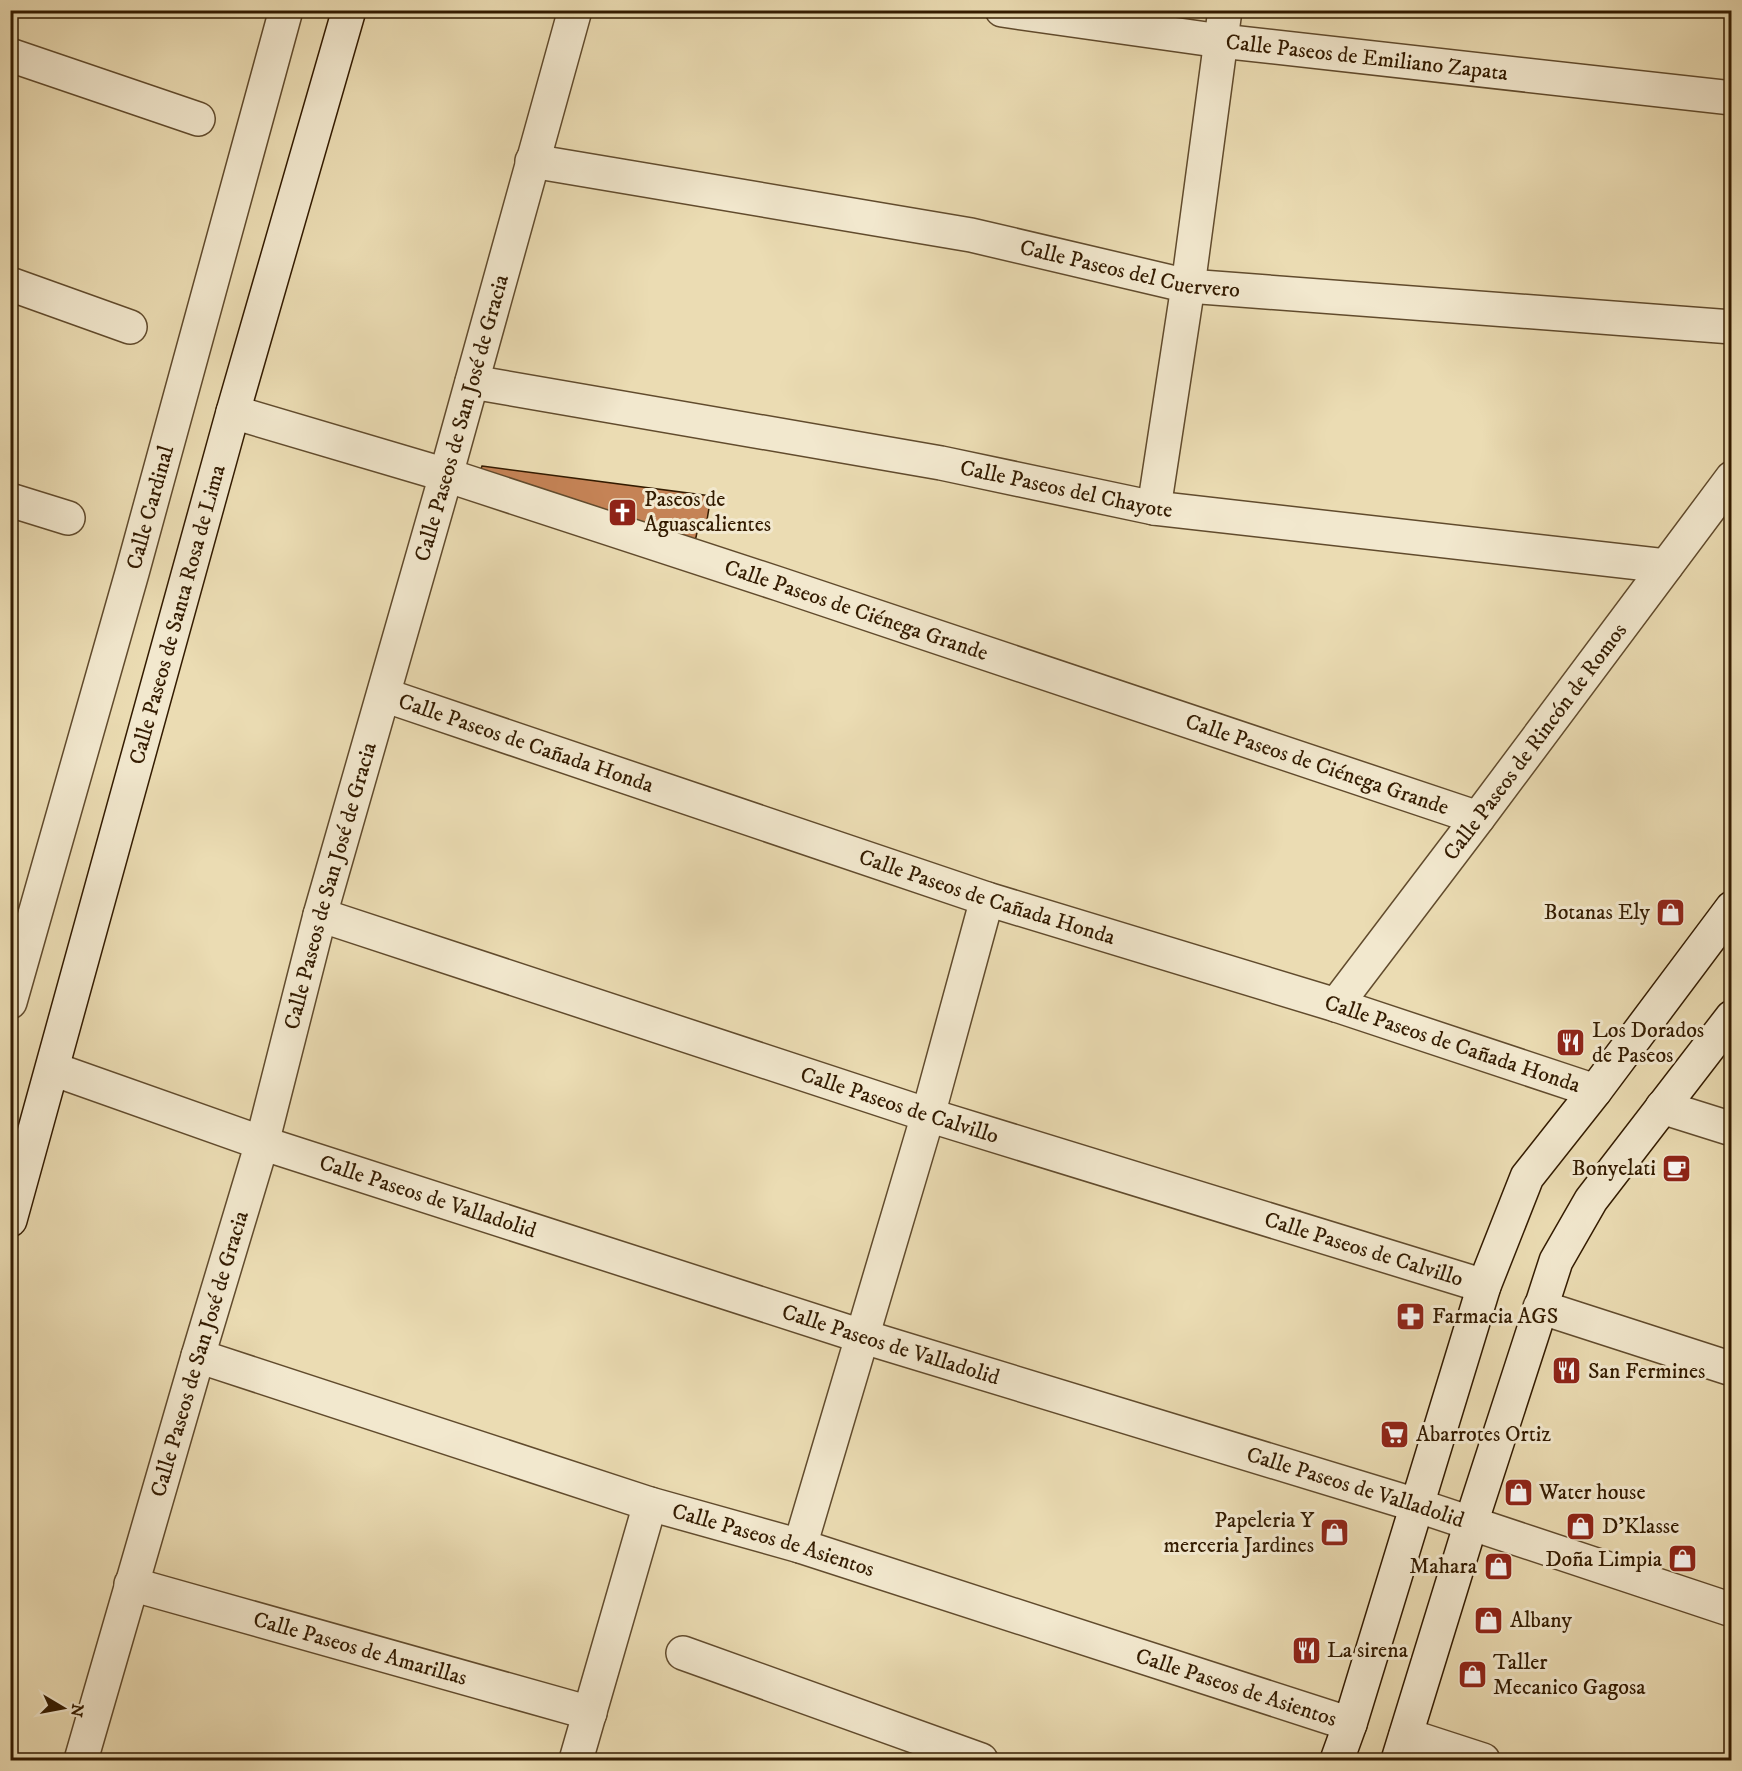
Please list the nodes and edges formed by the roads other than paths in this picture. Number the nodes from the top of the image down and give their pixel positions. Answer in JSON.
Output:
{"nodes":[{"id":1,"x":286,"y":10,"type":"edge"},
{"id":2,"x":349,"y":10,"type":"edge"},
{"id":3,"x":575,"y":10,"type":"edge"},
{"id":4,"x":1002,"y":10,"type":"edge"},
{"id":5,"x":1223,"y":26,"type":"edge"},
{"id":6,"x":10,"y":55,"type":"edge"},
{"id":7,"x":1731,"y":98,"type":"edge"},
{"id":8,"x":198,"y":119,"type":"dead end"},
{"id":9,"x":532,"y":161,"type":"junction"},
{"id":10,"x":10,"y":284,"type":"edge"},
{"id":11,"x":1188,"y":286,"type":"junction"},
{"id":12,"x":130,"y":327,"type":"dead end"},
{"id":13,"x":1731,"y":327,"type":"edge"},
{"id":14,"x":472,"y":382,"type":"junction"},
{"id":15,"x":233,"y":411,"type":"junction"},
{"id":16,"x":446,"y":475,"type":"junction"},
{"id":17,"x":1731,"y":478,"type":"edge"},
{"id":18,"x":10,"y":500,"type":"edge"},
{"id":19,"x":1154,"y":508,"type":"junction"},
{"id":20,"x":68,"y":518,"type":"dead end"},
{"id":21,"x":1666,"y":566,"type":"junction"},
{"id":22,"x":384,"y":695,"type":"junction"},
{"id":23,"x":1478,"y":818,"type":"junction"},
{"id":24,"x":987,"y":898,"type":"junction"},
{"id":25,"x":1731,"y":908,"type":"edge"},
{"id":26,"x":320,"y":915,"type":"junction"},
{"id":27,"x":10,"y":1002,"type":"edge"},
{"id":28,"x":1336,"y":1005,"type":"junction"},
{"id":29,"x":1731,"y":1017,"type":"edge"},
{"id":30,"x":52,"y":1069,"type":"junction"},
{"id":31,"x":1595,"y":1091,"type":"junction"},
{"id":32,"x":1662,"y":1107,"type":"junction"},
{"id":33,"x":928,"y":1115,"type":"junction"},
{"id":34,"x":1731,"y":1129,"type":"edge"},
{"id":35,"x":262,"y":1143,"type":"junction"},
{"id":36,"x":10,"y":1220,"type":"edge"},
{"id":37,"x":1484,"y":1286,"type":"junction"},
{"id":38,"x":1540,"y":1307,"type":"junction"},
{"id":39,"x":861,"y":1336,"type":"junction"},
{"id":40,"x":198,"y":1356,"type":"junction"},
{"id":41,"x":1731,"y":1369,"type":"edge"},
{"id":42,"x":650,"y":1504,"type":"junction"},
{"id":43,"x":1416,"y":1505,"type":"junction"},
{"id":44,"x":1471,"y":1523,"type":"junction"},
{"id":45,"x":800,"y":1546,"type":"junction"},
{"id":46,"x":131,"y":1584,"type":"junction"},
{"id":47,"x":1731,"y":1610,"type":"edge"},
{"id":48,"x":683,"y":1653,"type":"dead end"},
{"id":49,"x":590,"y":1713,"type":"junction"},
{"id":50,"x":1350,"y":1724,"type":"junction"},
{"id":51,"x":1402,"y":1748,"type":"edge"},
{"id":52,"x":977,"y":1760,"type":"edge"},
{"id":53,"x":81,"y":1761,"type":"edge"},
{"id":54,"x":576,"y":1761,"type":"edge"},
{"id":55,"x":1336,"y":1761,"type":"edge"},
{"id":56,"x":1483,"y":1761,"type":"edge"}],
"edges":[{"from":1,"to":27,"type":"street","name":"Calle Cardinal"},
{"from":2,"to":15,"type":"street","name":"Calle Paseos de Santa Rosa de Lima"},
{"from":3,"to":9,"type":"street","name":"Calle Paseos de San José de Gracia"},
{"from":4,"to":5,"type":"street","name":"Calle Paseos de Emiliano Zapata"},
{"from":5,"to":7,"type":"street","name":"Calle Paseos de Emiliano Zapata"},
{"from":5,"to":11,"type":"street"},
{"from":6,"to":8,"type":"street"},
{"from":9,"to":11,"type":"street","name":"Calle Paseos del Cuervero"},
{"from":9,"to":14,"type":"street","name":"Calle Paseos de San José de Gracia"},
{"from":10,"to":12,"type":"street"},
{"from":11,"to":13,"type":"street","name":"Calle Paseos del Cuervero"},
{"from":11,"to":19,"type":"street"},
{"from":14,"to":16,"type":"street","name":"Calle Paseos de San José de Gracia"},
{"from":14,"to":19,"type":"street","name":"Calle Paseos del Chayote"},
{"from":15,"to":16,"type":"street","name":"Calle Paseos de Ciénega Grande"},
{"from":15,"to":30,"type":"street","name":"Calle Paseos de Santa Rosa de Lima"},
{"from":16,"to":22,"type":"street","name":"Calle Paseos de San José de Gracia"},
{"from":16,"to":23,"type":"street","name":"Calle Paseos de Ciénega Grande"},
{"from":17,"to":21,"type":"street","name":"Calle Paseos de Rincón de Romos"},
{"from":18,"to":20,"type":"street"},
{"from":19,"to":21,"type":"street","name":"Calle Paseos del Chayote"},
{"from":21,"to":23,"type":"street","name":"Calle Paseos de Rincón de Romos"},
{"from":22,"to":24,"type":"street","name":"Calle Paseos de Cañada Honda"},
{"from":22,"to":26,"type":"street","name":"Calle Paseos de San José de Gracia"},
{"from":23,"to":28,"type":"street","name":"Calle Paseos de Rincón de Romos"},
{"from":24,"to":28,"type":"street","name":"Calle Paseos de Cañada Honda"},
{"from":24,"to":33,"type":"street"},
{"from":25,"to":31,"type":"street"},
{"from":26,"to":33,"type":"street","name":"Calle Paseos de Calvillo"},
{"from":26,"to":35,"type":"street","name":"Calle Paseos de San José de Gracia"},
{"from":28,"to":31,"type":"street","name":"Calle Paseos de Cañada Honda"},
{"from":29,"to":32,"type":"street"},
{"from":30,"to":35,"type":"street","name":"Calle Paseos de Valladolid"},
{"from":30,"to":36,"type":"street","name":"Calle Paseos de Santa Rosa de Lima"},
{"from":31,"to":37,"type":"street"},
{"from":32,"to":34,"type":"street"},
{"from":32,"to":38,"type":"street"},
{"from":33,"to":37,"type":"street","name":"Calle Paseos de Calvillo"},
{"from":33,"to":39,"type":"street"},
{"from":35,"to":39,"type":"street","name":"Calle Paseos de Valladolid"},
{"from":35,"to":40,"type":"street","name":"Calle Paseos de San José de Gracia"},
{"from":37,"to":43,"type":"street"},
{"from":38,"to":41,"type":"street"},
{"from":38,"to":44,"type":"street"},
{"from":39,"to":43,"type":"street","name":"Calle Paseos de Valladolid"},
{"from":39,"to":45,"type":"street"},
{"from":40,"to":42,"type":"street","name":"Calle Paseos de Asientos"},
{"from":40,"to":46,"type":"street","name":"Calle Paseos de San José de Gracia"},
{"from":42,"to":45,"type":"street","name":"Calle Paseos de Asientos"},
{"from":42,"to":49,"type":"street"},
{"from":43,"to":44,"type":"street","name":"Calle Paseos de Valladolid"},
{"from":43,"to":50,"type":"street"},
{"from":44,"to":47,"type":"street","name":"Calle Paseos de Valladolid"},
{"from":44,"to":51,"type":"street"},
{"from":45,"to":50,"type":"street","name":"Calle Paseos de Asientos"},
{"from":46,"to":49,"type":"street","name":"Calle Paseos de Amarillas"},
{"from":46,"to":53,"type":"street","name":"Calle Paseos de San José de Gracia"},
{"from":48,"to":52,"type":"street"},
{"from":49,"to":54,"type":"street"},
{"from":50,"to":55,"type":"street"},
{"from":51,"to":56,"type":"street"}]}
